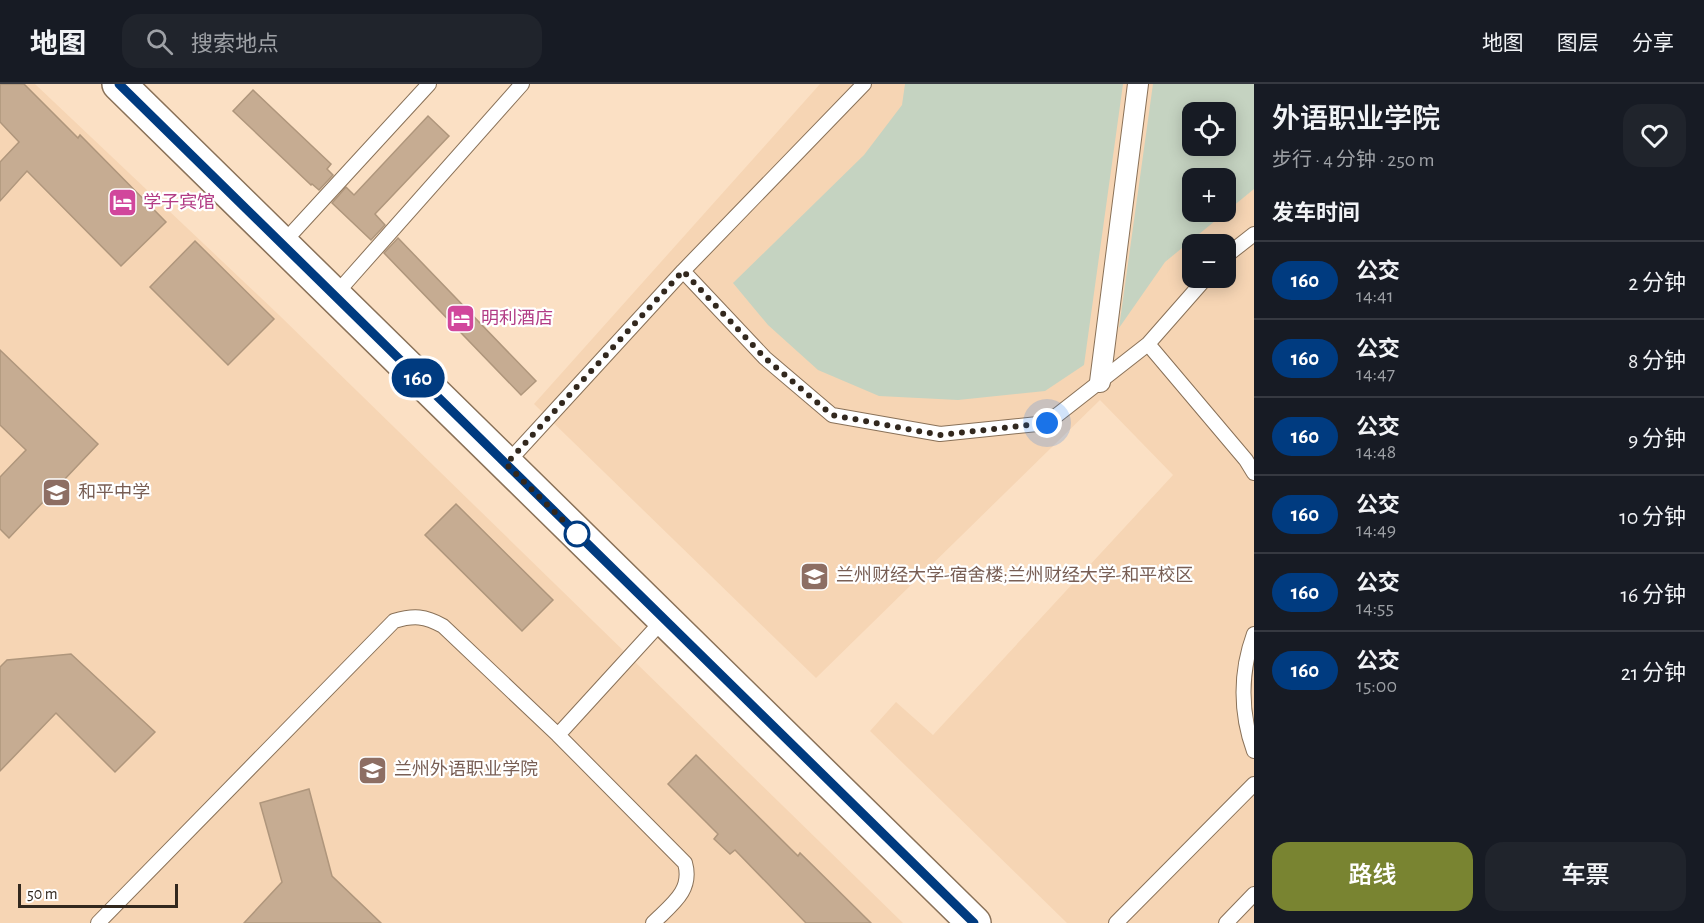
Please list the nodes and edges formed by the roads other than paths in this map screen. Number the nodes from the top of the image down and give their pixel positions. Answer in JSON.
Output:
{"nodes":[{"id":1,"x":119,"y":84,"type":"edge"},
{"id":2,"x":429,"y":84,"type":"edge"},
{"id":3,"x":522,"y":84,"type":"edge"},
{"id":4,"x":864,"y":84,"type":"edge"},
{"id":5,"x":1138,"y":84,"type":"edge"},
{"id":6,"x":1254,"y":234,"type":"edge"},
{"id":7,"x":282,"y":244,"type":"junction"},
{"id":8,"x":1236,"y":248,"type":"edge"},
{"id":9,"x":683,"y":271,"type":"junction"},
{"id":10,"x":1197,"y":288,"type":"edge"},
{"id":11,"x":334,"y":296,"type":"junction"},
{"id":12,"x":1148,"y":344,"type":"junction"},
{"id":13,"x":1100,"y":382,"type":"junction"},
{"id":14,"x":506,"y":464,"type":"junction"},
{"id":15,"x":1254,"y":473,"type":"edge"},
{"id":16,"x":664,"y":619,"type":"junction"},
{"id":17,"x":1254,"y":634,"type":"edge"},
{"id":18,"x":558,"y":735,"type":"junction"},
{"id":19,"x":1254,"y":751,"type":"edge"},
{"id":20,"x":1254,"y":783,"type":"edge"},
{"id":21,"x":1254,"y":894,"type":"edge"},
{"id":22,"x":98,"y":923,"type":"edge"},
{"id":23,"x":653,"y":923,"type":"edge"},
{"id":24,"x":974,"y":923,"type":"edge"},
{"id":25,"x":1116,"y":923,"type":"edge"},
{"id":26,"x":1226,"y":923,"type":"edge"}],
"edges":[{"from":1,"to":7,"type":"main road"},
{"from":2,"to":7,"type":"lane"},
{"from":3,"to":11,"type":"lane"},
{"from":4,"to":9,"type":"lane"},
{"from":5,"to":13,"type":"street"},
{"from":6,"to":8,"type":"lane"},
{"from":7,"to":11,"type":"main road"},
{"from":9,"to":13,"type":"lane"},
{"from":9,"to":14,"type":"lane"},
{"from":10,"to":12,"type":"lane"},
{"from":11,"to":14,"type":"main road"},
{"from":12,"to":13,"type":"lane"},
{"from":12,"to":15,"type":"lane"},
{"from":14,"to":16,"type":"main road"},
{"from":16,"to":18,"type":"lane"},
{"from":16,"to":24,"type":"main road"},
{"from":17,"to":19,"type":"lane"},
{"from":18,"to":22,"type":"lane"},
{"from":18,"to":23,"type":"lane"},
{"from":20,"to":25,"type":"lane"},
{"from":21,"to":26,"type":"lane"}]}
